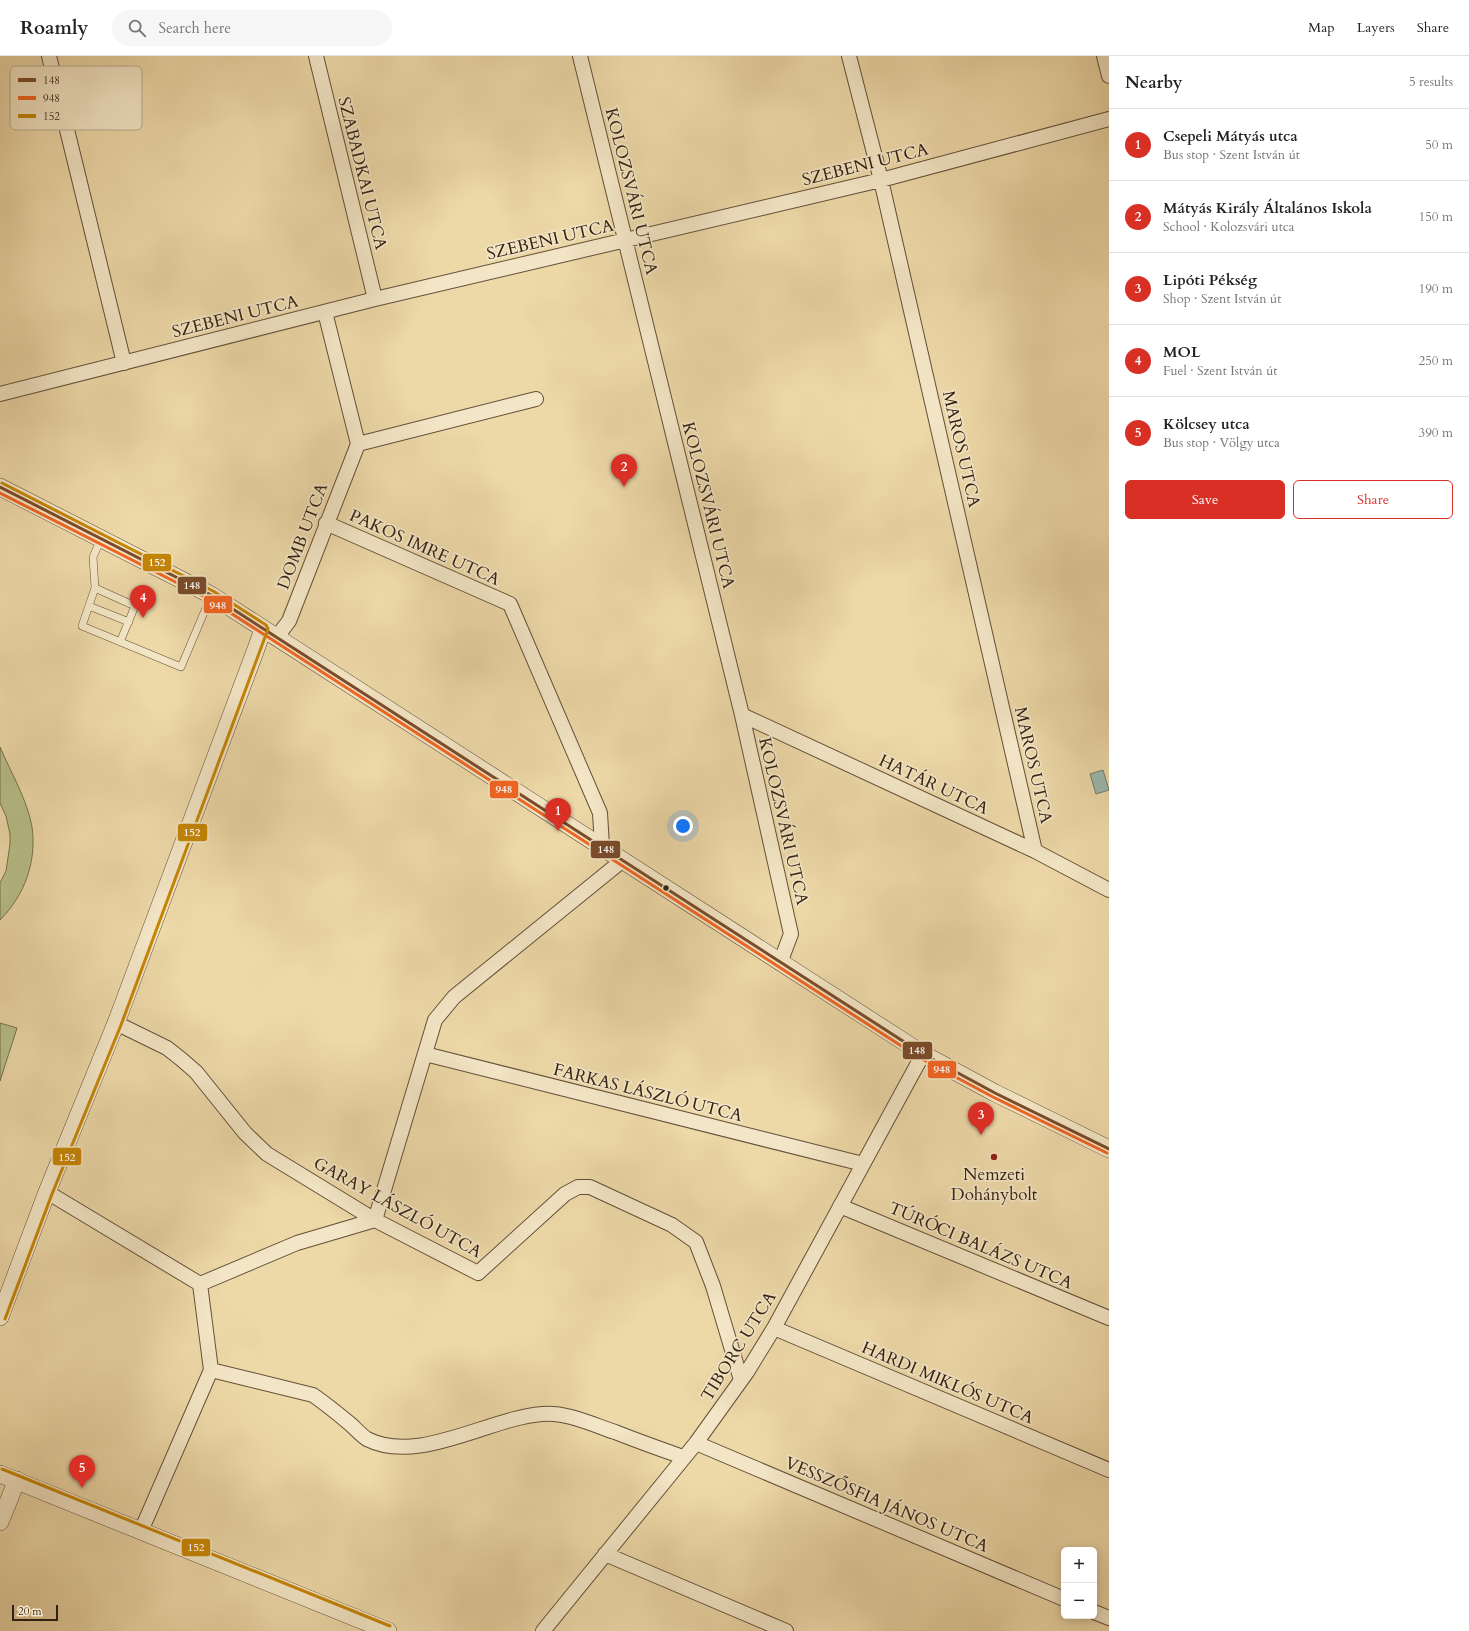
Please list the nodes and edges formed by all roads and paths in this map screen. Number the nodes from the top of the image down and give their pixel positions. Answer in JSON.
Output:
{"nodes":[{"id":1,"x":49,"y":56,"type":"edge"},
{"id":2,"x":316,"y":56,"type":"edge"},
{"id":3,"x":580,"y":56,"type":"edge"},
{"id":4,"x":849,"y":56,"type":"edge"},
{"id":5,"x":1104,"y":56,"type":"edge"},
{"id":6,"x":51,"y":66,"type":"edge"},
{"id":7,"x":1109,"y":76,"type":"edge"},
{"id":8,"x":1109,"y":120,"type":"edge"},
{"id":9,"x":67,"y":130,"type":"edge"},
{"id":10,"x":881,"y":180,"type":"junction"},
{"id":11,"x":626,"y":240,"type":"junction"},
{"id":12,"x":375,"y":299,"type":"junction"},
{"id":13,"x":325,"y":312,"type":"junction"},
{"id":14,"x":124,"y":363,"type":"junction"},
{"id":15,"x":0,"y":394,"type":"edge"},
{"id":16,"x":536,"y":399,"type":"dead end"},
{"id":17,"x":358,"y":444,"type":"junction"},
{"id":18,"x":0,"y":487,"type":"edge"},
{"id":19,"x":326,"y":522,"type":"junction"},
{"id":20,"x":101,"y":538,"type":"junction"},
{"id":21,"x":95,"y":588,"type":"junction"},
{"id":22,"x":211,"y":595,"type":"junction"},
{"id":23,"x":89,"y":606,"type":"junction"},
{"id":24,"x":129,"y":622,"type":"junction"},
{"id":25,"x":269,"y":633,"type":"junction"},
{"id":26,"x":120,"y":642,"type":"junction"},
{"id":27,"x":742,"y":715,"type":"junction"},
{"id":28,"x":602,"y":846,"type":"junction"},
{"id":29,"x":1035,"y":851,"type":"junction"},
{"id":30,"x":623,"y":860,"type":"junction"},
{"id":31,"x":1109,"y":890,"type":"edge"},
{"id":32,"x":780,"y":963,"type":"junction"},
{"id":33,"x":116,"y":1023,"type":"junction"},
{"id":34,"x":425,"y":1054,"type":"junction"},
{"id":35,"x":923,"y":1054,"type":"junction"},
{"id":36,"x":1109,"y":1149,"type":"edge"},
{"id":37,"x":863,"y":1164,"type":"junction"},
{"id":38,"x":47,"y":1192,"type":"junction"},
{"id":39,"x":840,"y":1206,"type":"junction"},
{"id":40,"x":375,"y":1220,"type":"junction"},
{"id":41,"x":200,"y":1284,"type":"junction"},
{"id":42,"x":0,"y":1317,"type":"edge"},
{"id":43,"x":1109,"y":1318,"type":"edge"},
{"id":44,"x":774,"y":1328,"type":"junction"},
{"id":45,"x":211,"y":1370,"type":"junction"},
{"id":46,"x":741,"y":1380,"type":"junction"},
{"id":47,"x":696,"y":1443,"type":"junction"},
{"id":48,"x":683,"y":1457,"type":"junction"},
{"id":49,"x":1109,"y":1470,"type":"edge"},
{"id":50,"x":0,"y":1474,"type":"edge"},
{"id":51,"x":17,"y":1480,"type":"junction"},
{"id":52,"x":0,"y":1522,"type":"edge"},
{"id":53,"x":141,"y":1531,"type":"junction"},
{"id":54,"x":605,"y":1554,"type":"junction"},
{"id":55,"x":1061,"y":1598,"type":"edge"},
{"id":56,"x":1097,"y":1613,"type":"edge"},
{"id":57,"x":1109,"y":1618,"type":"edge"},
{"id":58,"x":388,"y":1631,"type":"edge"},
{"id":59,"x":543,"y":1631,"type":"edge"},
{"id":60,"x":786,"y":1631,"type":"edge"}],
"edges":[{"from":1,"to":6,"type":"street"},
{"from":2,"to":12,"type":"street","name":"SZABADKAI UTCA"},
{"from":3,"to":11,"type":"street","name":"KOLOZSVÁRI UTCA"},
{"from":4,"to":10,"type":"street","name":"MAROS UTCA"},
{"from":5,"to":7,"type":"street"},
{"from":8,"to":10,"type":"street","name":"SZEBENI UTCA"},
{"from":9,"to":14,"type":"street"},
{"from":10,"to":11,"type":"street","name":"SZEBENI UTCA"},
{"from":10,"to":29,"type":"street","name":"MAROS UTCA"},
{"from":11,"to":12,"type":"street","name":"SZEBENI UTCA"},
{"from":11,"to":27,"type":"street","name":"KOLOZSVÁRI UTCA"},
{"from":12,"to":13,"type":"street","name":"SZEBENI UTCA"},
{"from":13,"to":14,"type":"street","name":"SZEBENI UTCA"},
{"from":13,"to":17,"type":"street"},
{"from":14,"to":15,"type":"street","name":"SZEBENI UTCA"},
{"from":16,"to":17,"type":"street"},
{"from":17,"to":19,"type":"street","name":"DOMB UTCA"},
{"from":18,"to":20,"type":"street"},
{"from":19,"to":25,"type":"street","name":"DOMB UTCA"},
{"from":19,"to":28,"type":"street","name":"PAKOS IMRE UTCA"},
{"from":20,"to":21,"type":"lane"},
{"from":20,"to":22,"type":"street"},
{"from":21,"to":23,"type":"lane"},
{"from":21,"to":24,"type":"lane"},
{"from":22,"to":25,"type":"street"},
{"from":22,"to":26,"type":"lane"},
{"from":23,"to":24,"type":"lane"},
{"from":23,"to":26,"type":"lane"},
{"from":24,"to":26,"type":"lane"},
{"from":25,"to":28,"type":"street"},
{"from":25,"to":33,"type":"street"},
{"from":27,"to":29,"type":"street","name":"HATÁR UTCA"},
{"from":27,"to":32,"type":"street","name":"KOLOZSVÁRI UTCA"},
{"from":28,"to":30,"type":"street"},
{"from":29,"to":31,"type":"street","name":"HATÁR UTCA"},
{"from":30,"to":32,"type":"street"},
{"from":30,"to":34,"type":"street"},
{"from":32,"to":35,"type":"street"},
{"from":33,"to":38,"type":"street"},
{"from":33,"to":40,"type":"street","name":"GARAY LÁSZLÓ UTCA"},
{"from":34,"to":37,"type":"street","name":"FARKAS LÁSZLÓ UTCA"},
{"from":34,"to":40,"type":"street"},
{"from":35,"to":36,"type":"street"},
{"from":35,"to":37,"type":"street","name":"TIBORC UTCA"},
{"from":37,"to":39,"type":"street","name":"TIBORC UTCA"},
{"from":38,"to":41,"type":"street"},
{"from":38,"to":42,"type":"street"},
{"from":39,"to":43,"type":"street","name":"TÚRÓCI BALÁZS UTCA"},
{"from":39,"to":44,"type":"street","name":"TIBORC UTCA"},
{"from":40,"to":41,"type":"street"},
{"from":40,"to":46,"type":"street","name":"GARAY LÁSZLÓ UTCA"},
{"from":41,"to":45,"type":"street"},
{"from":44,"to":46,"type":"street","name":"TIBORC UTCA"},
{"from":44,"to":49,"type":"street","name":"HARDI MIKLÓS UTCA"},
{"from":45,"to":48,"type":"street"},
{"from":45,"to":53,"type":"street"},
{"from":46,"to":47,"type":"street","name":"TIBORC UTCA"},
{"from":47,"to":48,"type":"street","name":"TIBORC UTCA"},
{"from":47,"to":55,"type":"street","name":"VESSZŐSFIA JÁNOS UTCA"},
{"from":48,"to":54,"type":"street","name":"TIBORC UTCA"},
{"from":50,"to":51,"type":"street"},
{"from":51,"to":52,"type":"street"},
{"from":51,"to":53,"type":"street"},
{"from":53,"to":58,"type":"street"},
{"from":54,"to":59,"type":"street","name":"TIBORC UTCA"},
{"from":54,"to":60,"type":"street"},
{"from":56,"to":57,"type":"street"}]}
